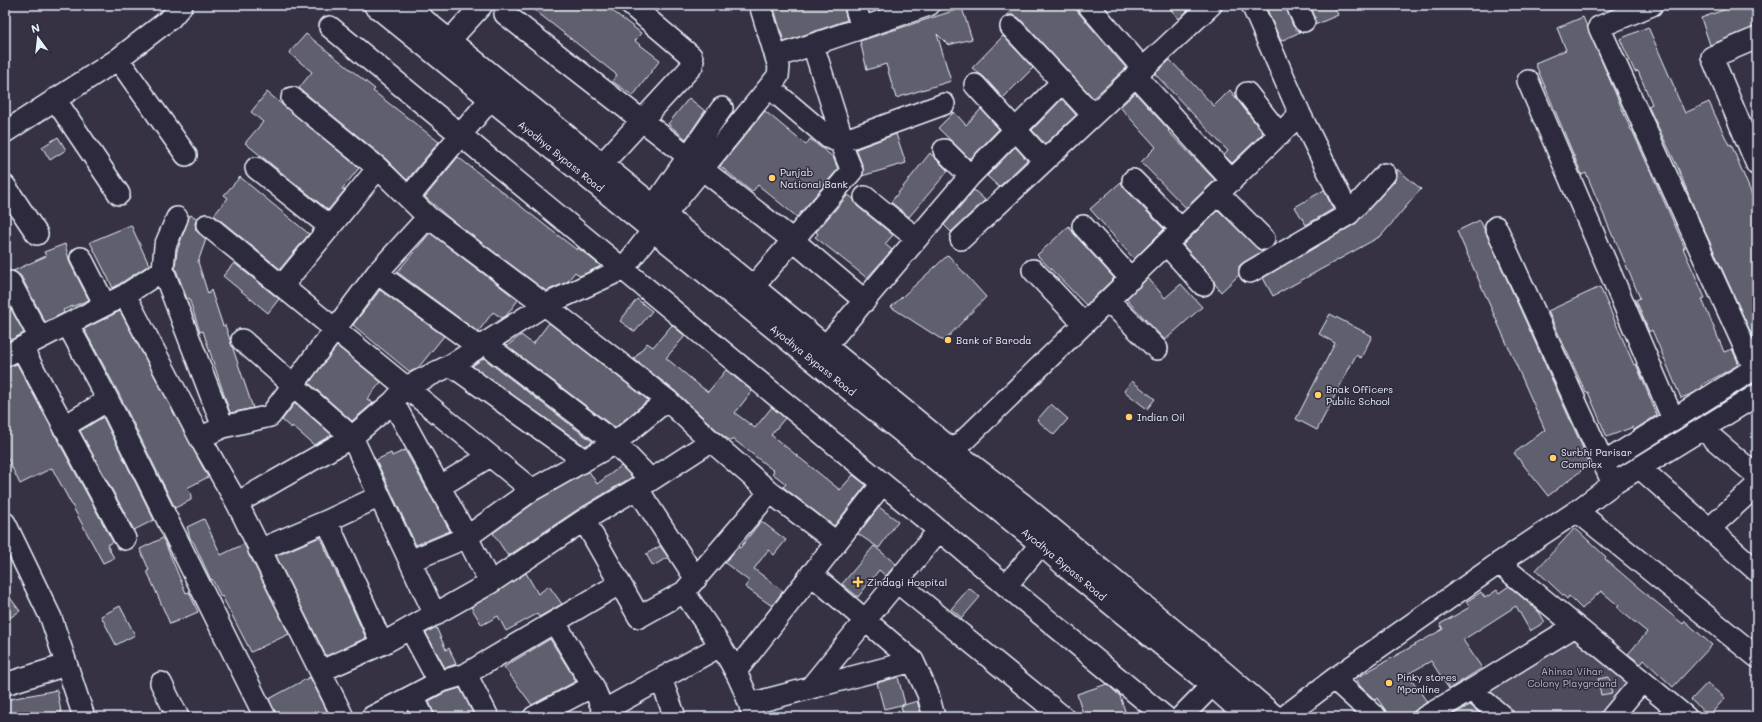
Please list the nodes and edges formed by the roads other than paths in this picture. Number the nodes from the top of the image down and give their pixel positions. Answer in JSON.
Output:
{"nodes":[{"id":1,"x":182,"y":5,"type":"edge"},
{"id":2,"x":375,"y":5,"type":"edge"},
{"id":3,"x":405,"y":5,"type":"edge"},
{"id":4,"x":482,"y":5,"type":"edge"},
{"id":5,"x":631,"y":5,"type":"edge"},
{"id":6,"x":760,"y":5,"type":"edge"},
{"id":7,"x":855,"y":5,"type":"edge"},
{"id":8,"x":929,"y":5,"type":"edge"},
{"id":9,"x":1088,"y":5,"type":"edge"},
{"id":10,"x":1211,"y":5,"type":"edge"},
{"id":11,"x":1252,"y":5,"type":"edge"},
{"id":12,"x":1652,"y":5,"type":"edge"},
{"id":13,"x":505,"y":14,"type":"dead end"},
{"id":14,"x":330,"y":27,"type":"dead end"},
{"id":15,"x":1011,"y":27,"type":"dead end"},
{"id":16,"x":862,"y":28,"type":"junction"},
{"id":17,"x":1757,"y":38,"type":"edge"},
{"id":18,"x":449,"y":41,"type":"junction"},
{"id":19,"x":813,"y":45,"type":"junction"},
{"id":20,"x":776,"y":57,"type":"junction"},
{"id":21,"x":118,"y":59,"type":"junction"},
{"id":22,"x":1139,"y":72,"type":"junction"},
{"id":23,"x":1528,"y":81,"type":"dead end"},
{"id":24,"x":1062,"y":82,"type":"junction"},
{"id":25,"x":975,"y":85,"type":"dead end"},
{"id":26,"x":770,"y":88,"type":"junction"},
{"id":27,"x":496,"y":91,"type":"junction"},
{"id":28,"x":1247,"y":94,"type":"dead end"},
{"id":29,"x":292,"y":98,"type":"dead end"},
{"id":30,"x":55,"y":99,"type":"junction"},
{"id":31,"x":944,"y":104,"type":"dead end"},
{"id":32,"x":722,"y":108,"type":"dead end"},
{"id":33,"x":1300,"y":114,"type":"junction"},
{"id":34,"x":1093,"y":115,"type":"junction"},
{"id":35,"x":642,"y":122,"type":"junction"},
{"id":36,"x":1016,"y":129,"type":"junction"},
{"id":37,"x":5,"y":132,"type":"edge"},
{"id":38,"x":1280,"y":135,"type":"junction"},
{"id":39,"x":461,"y":136,"type":"junction"},
{"id":40,"x":840,"y":142,"type":"junction"},
{"id":41,"x":944,"y":150,"type":"dead end"},
{"id":42,"x":186,"y":155,"type":"dead end"},
{"id":43,"x":1044,"y":161,"type":"junction"},
{"id":44,"x":695,"y":163,"type":"junction"},
{"id":45,"x":602,"y":164,"type":"junction"},
{"id":46,"x":1757,"y":165,"type":"edge"},
{"id":47,"x":256,"y":168,"type":"dead end"},
{"id":48,"x":378,"y":168,"type":"junction"},
{"id":49,"x":1385,"y":174,"type":"dead end"},
{"id":50,"x":970,"y":176,"type":"junction"},
{"id":51,"x":1133,"y":180,"type":"dead end"},
{"id":52,"x":5,"y":186,"type":"edge"},
{"id":53,"x":1226,"y":187,"type":"junction"},
{"id":54,"x":119,"y":194,"type":"dead end"},
{"id":55,"x":409,"y":197,"type":"junction"},
{"id":56,"x":865,"y":197,"type":"dead end"},
{"id":57,"x":1349,"y":214,"type":"junction"},
{"id":58,"x":428,"y":217,"type":"junction"},
{"id":59,"x":657,"y":217,"type":"junction"},
{"id":60,"x":177,"y":218,"type":"dead end"},
{"id":61,"x":207,"y":225,"type":"dead end"},
{"id":62,"x":1084,"y":226,"type":"dead end"},
{"id":63,"x":330,"y":227,"type":"junction"},
{"id":64,"x":1496,"y":227,"type":"dead end"},
{"id":65,"x":1181,"y":229,"type":"junction"},
{"id":66,"x":38,"y":234,"type":"dead end"},
{"id":67,"x":916,"y":238,"type":"junction"},
{"id":68,"x":961,"y":239,"type":"dead end"},
{"id":69,"x":1264,"y":239,"type":"dead end"},
{"id":70,"x":794,"y":241,"type":"junction"},
{"id":71,"x":1166,"y":244,"type":"junction"},
{"id":72,"x":81,"y":258,"type":"dead end"},
{"id":73,"x":163,"y":270,"type":"junction"},
{"id":74,"x":623,"y":270,"type":"junction"},
{"id":75,"x":1033,"y":270,"type":"dead end"},
{"id":76,"x":1250,"y":272,"type":"dead end"},
{"id":77,"x":377,"y":273,"type":"junction"},
{"id":78,"x":1131,"y":279,"type":"junction"},
{"id":79,"x":10,"y":282,"type":"dead end"},
{"id":80,"x":1203,"y":285,"type":"dead end"},
{"id":81,"x":282,"y":286,"type":"junction"},
{"id":82,"x":753,"y":287,"type":"junction"},
{"id":83,"x":125,"y":295,"type":"junction"},
{"id":84,"x":865,"y":301,"type":"junction"},
{"id":85,"x":1108,"y":301,"type":"junction"},
{"id":86,"x":105,"y":305,"type":"junction"},
{"id":87,"x":545,"y":305,"type":"junction"},
{"id":88,"x":1084,"y":324,"type":"junction"},
{"id":89,"x":68,"y":325,"type":"junction"},
{"id":90,"x":334,"y":329,"type":"junction"},
{"id":91,"x":40,"y":338,"type":"junction"},
{"id":92,"x":242,"y":340,"type":"dead end"},
{"id":93,"x":825,"y":347,"type":"junction"},
{"id":94,"x":486,"y":349,"type":"junction"},
{"id":95,"x":1157,"y":349,"type":"dead end"},
{"id":96,"x":13,"y":352,"type":"edge"},
{"id":97,"x":451,"y":365,"type":"junction"},
{"id":98,"x":1756,"y":368,"type":"edge"},
{"id":99,"x":294,"y":385,"type":"junction"},
{"id":100,"x":400,"y":395,"type":"junction"},
{"id":101,"x":1757,"y":395,"type":"edge"},
{"id":102,"x":108,"y":400,"type":"junction"},
{"id":103,"x":667,"y":400,"type":"junction"},
{"id":104,"x":1673,"y":419,"type":"junction"},
{"id":105,"x":63,"y":427,"type":"junction"},
{"id":106,"x":223,"y":427,"type":"junction"},
{"id":107,"x":1702,"y":429,"type":"junction"},
{"id":108,"x":352,"y":437,"type":"junction"},
{"id":109,"x":200,"y":438,"type":"junction"},
{"id":110,"x":711,"y":441,"type":"junction"},
{"id":111,"x":615,"y":443,"type":"junction"},
{"id":112,"x":953,"y":451,"type":"junction"},
{"id":113,"x":490,"y":456,"type":"junction"},
{"id":114,"x":584,"y":460,"type":"junction"},
{"id":115,"x":1604,"y":463,"type":"junction"},
{"id":116,"x":1640,"y":468,"type":"junction"},
{"id":117,"x":1757,"y":476,"type":"edge"},
{"id":118,"x":644,"y":484,"type":"junction"},
{"id":119,"x":882,"y":484,"type":"junction"},
{"id":120,"x":1613,"y":484,"type":"junction"},
{"id":121,"x":1757,"y":485,"type":"edge"},
{"id":122,"x":439,"y":486,"type":"junction"},
{"id":123,"x":532,"y":490,"type":"junction"},
{"id":124,"x":770,"y":492,"type":"junction"},
{"id":125,"x":380,"y":496,"type":"junction"},
{"id":126,"x":237,"y":503,"type":"junction"},
{"id":127,"x":1577,"y":511,"type":"junction"},
{"id":128,"x":584,"y":520,"type":"junction"},
{"id":129,"x":327,"y":521,"type":"junction"},
{"id":130,"x":5,"y":523,"type":"edge"},
{"id":131,"x":1709,"y":529,"type":"junction"},
{"id":132,"x":939,"y":530,"type":"junction"},
{"id":133,"x":467,"y":537,"type":"junction"},
{"id":134,"x":125,"y":539,"type":"dead end"},
{"id":135,"x":836,"y":542,"type":"junction"},
{"id":136,"x":1041,"y":544,"type":"junction"},
{"id":137,"x":259,"y":550,"type":"junction"},
{"id":138,"x":1069,"y":556,"type":"junction"},
{"id":139,"x":410,"y":561,"type":"junction"},
{"id":140,"x":1499,"y":562,"type":"junction"},
{"id":141,"x":1757,"y":571,"type":"edge"},
{"id":142,"x":811,"y":574,"type":"junction"},
{"id":143,"x":897,"y":582,"type":"junction"},
{"id":144,"x":490,"y":583,"type":"junction"},
{"id":145,"x":619,"y":584,"type":"junction"},
{"id":146,"x":690,"y":586,"type":"junction"},
{"id":147,"x":1006,"y":586,"type":"junction"},
{"id":148,"x":435,"y":615,"type":"junction"},
{"id":149,"x":866,"y":620,"type":"junction"},
{"id":150,"x":555,"y":623,"type":"junction"},
{"id":151,"x":1575,"y":626,"type":"junction"},
{"id":152,"x":410,"y":628,"type":"junction"},
{"id":153,"x":382,"y":644,"type":"junction"},
{"id":154,"x":720,"y":646,"type":"junction"},
{"id":155,"x":1757,"y":657,"type":"edge"},
{"id":156,"x":913,"y":661,"type":"junction"},
{"id":157,"x":66,"y":665,"type":"junction"},
{"id":158,"x":736,"y":671,"type":"junction"},
{"id":159,"x":321,"y":672,"type":"junction"},
{"id":160,"x":466,"y":674,"type":"junction"},
{"id":161,"x":1334,"y":678,"type":"junction"},
{"id":162,"x":661,"y":679,"type":"junction"},
{"id":163,"x":1218,"y":679,"type":"junction"},
{"id":164,"x":1642,"y":681,"type":"junction"},
{"id":165,"x":439,"y":682,"type":"junction"},
{"id":166,"x":161,"y":683,"type":"dead end"},
{"id":167,"x":5,"y":684,"type":"edge"},
{"id":168,"x":593,"y":686,"type":"junction"},
{"id":169,"x":810,"y":688,"type":"junction"},
{"id":170,"x":1471,"y":690,"type":"junction"},
{"id":171,"x":413,"y":696,"type":"junction"},
{"id":172,"x":1241,"y":709,"type":"edge"},
{"id":173,"x":751,"y":711,"type":"edge"},
{"id":174,"x":604,"y":714,"type":"edge"},
{"id":175,"x":84,"y":717,"type":"edge"},
{"id":176,"x":178,"y":717,"type":"edge"},
{"id":177,"x":265,"y":717,"type":"edge"},
{"id":178,"x":343,"y":717,"type":"edge"},
{"id":179,"x":372,"y":717,"type":"edge"},
{"id":180,"x":423,"y":717,"type":"edge"},
{"id":181,"x":488,"y":717,"type":"edge"},
{"id":182,"x":534,"y":717,"type":"edge"},
{"id":183,"x":675,"y":717,"type":"edge"},
{"id":184,"x":934,"y":717,"type":"edge"},
{"id":185,"x":1063,"y":717,"type":"edge"},
{"id":186,"x":1165,"y":717,"type":"edge"},
{"id":187,"x":1181,"y":717,"type":"edge"},
{"id":188,"x":1275,"y":717,"type":"edge"},
{"id":189,"x":1284,"y":717,"type":"edge"},
{"id":190,"x":1376,"y":717,"type":"edge"},
{"id":191,"x":1425,"y":717,"type":"edge"},
{"id":192,"x":1503,"y":717,"type":"edge"},
{"id":193,"x":1612,"y":717,"type":"edge"},
{"id":194,"x":1686,"y":717,"type":"edge"}],
"edges":[{"from":1,"to":21,"type":"street"},
{"from":2,"to":27,"type":"main road","name":"Ayodhya Bypass Road"},
{"from":3,"to":18,"type":"main road","name":"Ayodhya Bypass Road"},
{"from":4,"to":18,"type":"street"},
{"from":5,"to":35,"type":"street"},
{"from":6,"to":20,"type":"street"},
{"from":7,"to":16,"type":"street"},
{"from":8,"to":16,"type":"street"},
{"from":9,"to":22,"type":"street"},
{"from":10,"to":22,"type":"street"},
{"from":11,"to":33,"type":"street"},
{"from":12,"to":98,"type":"street"},
{"from":13,"to":35,"type":"street"},
{"from":14,"to":39,"type":"street"},
{"from":15,"to":24,"type":"street"},
{"from":16,"to":19,"type":"street"},
{"from":17,"to":46,"type":"street"},
{"from":18,"to":27,"type":"main road","name":"Ayodhya Bypass Road"},
{"from":19,"to":20,"type":"street"},
{"from":19,"to":40,"type":"street"},
{"from":20,"to":26,"type":"street"},
{"from":21,"to":30,"type":"street"},
{"from":21,"to":42,"type":"street"},
{"from":22,"to":34,"type":"street"},
{"from":22,"to":53,"type":"street"},
{"from":23,"to":104,"type":"street"},
{"from":24,"to":34,"type":"street"},
{"from":24,"to":36,"type":"street"},
{"from":25,"to":36,"type":"street"},
{"from":26,"to":40,"type":"street"},
{"from":26,"to":44,"type":"street"},
{"from":27,"to":39,"type":"street"},
{"from":27,"to":45,"type":"main road","name":"Ayodhya Bypass Road"},
{"from":27,"to":59,"type":"main road","name":"Ayodhya Bypass Road"},
{"from":28,"to":38,"type":"street"},
{"from":29,"to":48,"type":"street"},
{"from":30,"to":37,"type":"street"},
{"from":30,"to":54,"type":"street"},
{"from":31,"to":40,"type":"street"},
{"from":32,"to":44,"type":"street"},
{"from":33,"to":38,"type":"street"},
{"from":33,"to":57,"type":"street"},
{"from":34,"to":43,"type":"street"},
{"from":35,"to":44,"type":"street"},
{"from":35,"to":45,"type":"street"},
{"from":36,"to":43,"type":"street"},
{"from":36,"to":50,"type":"street"},
{"from":38,"to":53,"type":"street"},
{"from":39,"to":55,"type":"street"},
{"from":39,"to":74,"type":"street"},
{"from":40,"to":70,"type":"street"},
{"from":41,"to":50,"type":"street"},
{"from":43,"to":68,"type":"street"},
{"from":44,"to":59,"type":"street"},
{"from":44,"to":70,"type":"street"},
{"from":45,"to":59,"type":"main road","name":"Ayodhya Bypass Road"},
{"from":47,"to":63,"type":"street"},
{"from":48,"to":55,"type":"street"},
{"from":48,"to":63,"type":"street"},
{"from":49,"to":57,"type":"street"},
{"from":50,"to":67,"type":"street"},
{"from":51,"to":65,"type":"street"},
{"from":52,"to":66,"type":"street"},
{"from":53,"to":65,"type":"street"},
{"from":53,"to":69,"type":"street"},
{"from":55,"to":58,"type":"street"},
{"from":56,"to":67,"type":"street"},
{"from":57,"to":76,"type":"street"},
{"from":58,"to":77,"type":"street"},
{"from":58,"to":87,"type":"street"},
{"from":59,"to":74,"type":"street"},
{"from":59,"to":82,"type":"main road","name":"Ayodhya Bypass Road"},
{"from":59,"to":136,"type":"main road","name":"Ayodhya Bypass Road"},
{"from":60,"to":73,"type":"street"},
{"from":61,"to":81,"type":"street"},
{"from":62,"to":78,"type":"street"},
{"from":63,"to":81,"type":"street"},
{"from":64,"to":115,"type":"street"},
{"from":65,"to":71,"type":"street"},
{"from":67,"to":84,"type":"street"},
{"from":70,"to":82,"type":"street"},
{"from":70,"to":84,"type":"street"},
{"from":71,"to":78,"type":"street"},
{"from":71,"to":80,"type":"street"},
{"from":72,"to":86,"type":"street"},
{"from":73,"to":83,"type":"street"},
{"from":73,"to":106,"type":"street"},
{"from":74,"to":87,"type":"street"},
{"from":74,"to":119,"type":"street"},
{"from":75,"to":88,"type":"street"},
{"from":77,"to":90,"type":"street"},
{"from":77,"to":94,"type":"street"},
{"from":78,"to":85,"type":"street"},
{"from":79,"to":91,"type":"street"},
{"from":81,"to":90,"type":"street"},
{"from":82,"to":93,"type":"main road","name":"Ayodhya Bypass Road"},
{"from":83,"to":86,"type":"street"},
{"from":83,"to":109,"type":"street"},
{"from":84,"to":93,"type":"street"},
{"from":85,"to":88,"type":"street"},
{"from":85,"to":95,"type":"street"},
{"from":86,"to":89,"type":"street"},
{"from":87,"to":94,"type":"street"},
{"from":87,"to":103,"type":"street"},
{"from":88,"to":112,"type":"street"},
{"from":89,"to":91,"type":"street"},
{"from":89,"to":102,"type":"street"},
{"from":90,"to":99,"type":"street"},
{"from":90,"to":100,"type":"street"},
{"from":91,"to":96,"type":"street"},
{"from":92,"to":99,"type":"street"},
{"from":93,"to":112,"type":"main road","name":"Ayodhya Bypass Road"},
{"from":94,"to":97,"type":"street"},
{"from":94,"to":111,"type":"street"},
{"from":96,"to":105,"type":"street"},
{"from":97,"to":100,"type":"street"},
{"from":97,"to":114,"type":"street"},
{"from":98,"to":104,"type":"street"},
{"from":99,"to":106,"type":"street"},
{"from":99,"to":108,"type":"street"},
{"from":100,"to":108,"type":"street"},
{"from":100,"to":113,"type":"street"},
{"from":100,"to":122,"type":"street"},
{"from":101,"to":107,"type":"street"},
{"from":102,"to":105,"type":"street"},
{"from":102,"to":177,"type":"street"},
{"from":103,"to":110,"type":"street"},
{"from":103,"to":111,"type":"street"},
{"from":104,"to":115,"type":"street"},
{"from":105,"to":134,"type":"street"},
{"from":106,"to":109,"type":"street"},
{"from":107,"to":116,"type":"street"},
{"from":107,"to":117,"type":"street"},
{"from":108,"to":125,"type":"street"},
{"from":108,"to":126,"type":"street"},
{"from":109,"to":126,"type":"street"},
{"from":110,"to":118,"type":"street"},
{"from":110,"to":124,"type":"street"},
{"from":111,"to":114,"type":"street"},
{"from":111,"to":118,"type":"street"},
{"from":112,"to":138,"type":"main road","name":"Ayodhya Bypass Road"},
{"from":113,"to":122,"type":"street"},
{"from":113,"to":123,"type":"street"},
{"from":114,"to":123,"type":"street"},
{"from":115,"to":120,"type":"street"},
{"from":116,"to":120,"type":"street"},
{"from":116,"to":131,"type":"street"},
{"from":118,"to":128,"type":"street"},
{"from":118,"to":146,"type":"street"},
{"from":119,"to":132,"type":"street"},
{"from":119,"to":135,"type":"street"},
{"from":120,"to":127,"type":"street"},
{"from":121,"to":131,"type":"street"},
{"from":122,"to":133,"type":"street"},
{"from":123,"to":133,"type":"street"},
{"from":124,"to":135,"type":"street"},
{"from":124,"to":146,"type":"street"},
{"from":125,"to":129,"type":"street"},
{"from":125,"to":139,"type":"street"},
{"from":126,"to":137,"type":"street"},
{"from":127,"to":140,"type":"street"},
{"from":127,"to":155,"type":"street"},
{"from":128,"to":144,"type":"street"},
{"from":128,"to":145,"type":"street"},
{"from":129,"to":137,"type":"street"},
{"from":129,"to":153,"type":"street"},
{"from":130,"to":157,"type":"street"},
{"from":131,"to":141,"type":"street"},
{"from":132,"to":143,"type":"street"},
{"from":132,"to":147,"type":"street"},
{"from":133,"to":139,"type":"street"},
{"from":133,"to":144,"type":"street"},
{"from":135,"to":142,"type":"street"},
{"from":136,"to":138,"type":"main road","name":"Ayodhya Bypass Road"},
{"from":136,"to":147,"type":"street"},
{"from":137,"to":159,"type":"street"},
{"from":138,"to":163,"type":"main road","name":"Ayodhya Bypass Road"},
{"from":139,"to":148,"type":"street"},
{"from":140,"to":151,"type":"street"},
{"from":140,"to":161,"type":"street"},
{"from":142,"to":149,"type":"street"},
{"from":142,"to":158,"type":"street"},
{"from":143,"to":149,"type":"street"},
{"from":143,"to":185,"type":"street"},
{"from":144,"to":148,"type":"street"},
{"from":145,"to":146,"type":"street"},
{"from":145,"to":150,"type":"street"},
{"from":146,"to":154,"type":"street"},
{"from":147,"to":186,"type":"street"},
{"from":148,"to":152,"type":"street"},
{"from":149,"to":156,"type":"street"},
{"from":149,"to":169,"type":"street"},
{"from":150,"to":160,"type":"street"},
{"from":150,"to":168,"type":"street"},
{"from":151,"to":164,"type":"street"},
{"from":151,"to":170,"type":"street"},
{"from":152,"to":153,"type":"street"},
{"from":152,"to":165,"type":"street"},
{"from":153,"to":159,"type":"street"},
{"from":154,"to":158,"type":"street"},
{"from":154,"to":162,"type":"street"},
{"from":156,"to":169,"type":"street"},
{"from":156,"to":184,"type":"street"},
{"from":157,"to":167,"type":"street"},
{"from":157,"to":175,"type":"street"},
{"from":158,"to":173,"type":"street"},
{"from":159,"to":178,"type":"street"},
{"from":160,"to":165,"type":"street"},
{"from":160,"to":181,"type":"street"},
{"from":161,"to":189,"type":"street"},
{"from":161,"to":190,"type":"street"},
{"from":162,"to":174,"type":"street"},
{"from":162,"to":183,"type":"street"},
{"from":163,"to":172,"type":"main road","name":"Ayodhya Bypass Road"},
{"from":163,"to":187,"type":"street"},
{"from":164,"to":193,"type":"street"},
{"from":164,"to":194,"type":"street"},
{"from":165,"to":171,"type":"street"},
{"from":166,"to":176,"type":"street"},
{"from":168,"to":174,"type":"street"},
{"from":168,"to":182,"type":"street"},
{"from":169,"to":173,"type":"street"},
{"from":170,"to":191,"type":"street"},
{"from":170,"to":192,"type":"street"},
{"from":171,"to":179,"type":"street"},
{"from":171,"to":180,"type":"street"},
{"from":172,"to":188,"type":"main road","name":"Ayodhya Bypass Road"}]}
